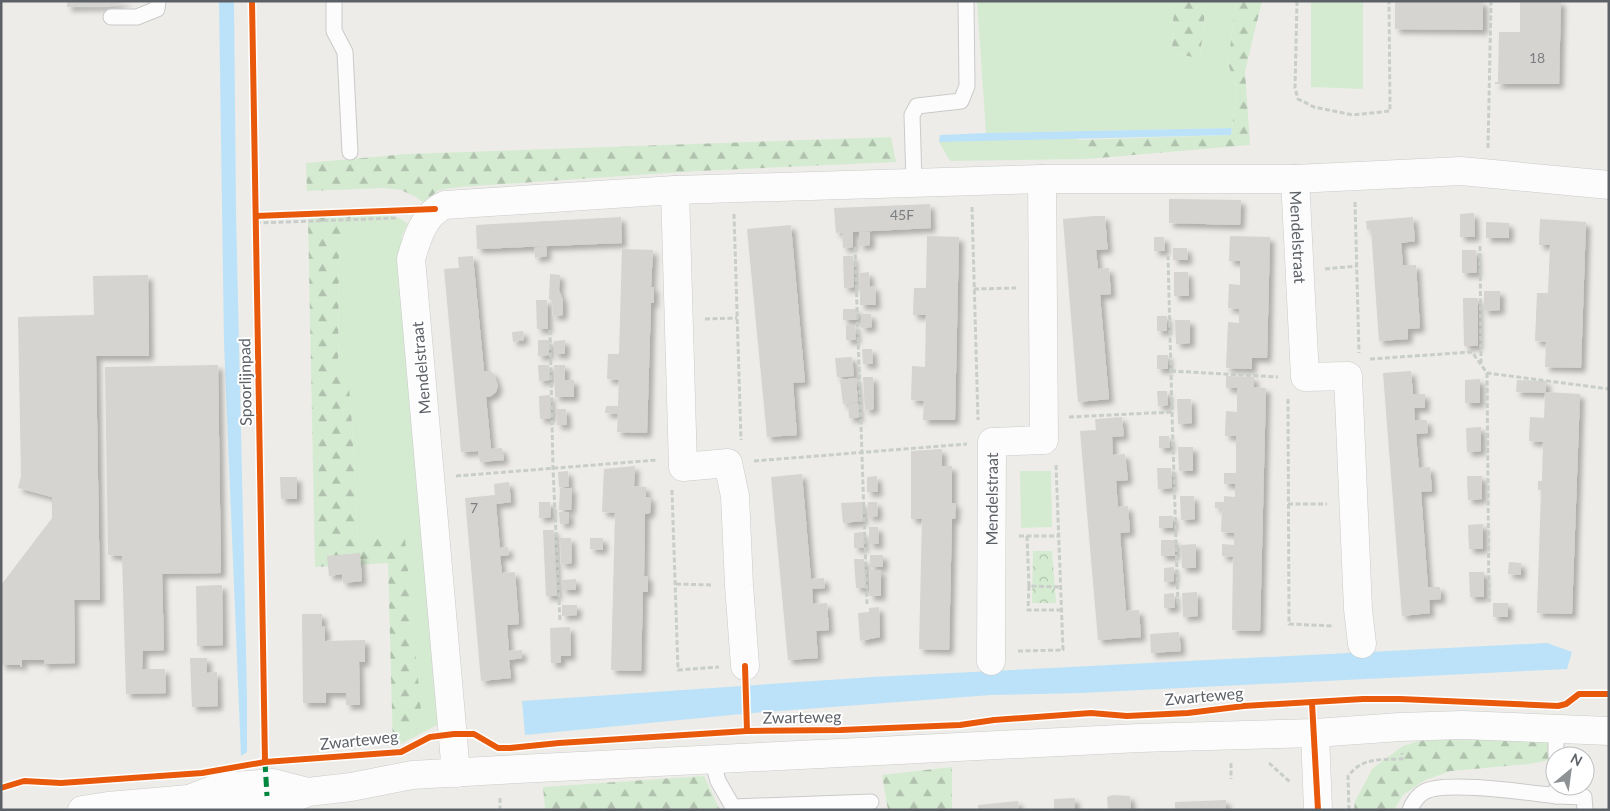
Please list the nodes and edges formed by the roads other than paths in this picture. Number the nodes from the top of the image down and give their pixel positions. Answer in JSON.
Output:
{"nodes":[{"id":1,"x":158,"y":1,"type":"edge"},
{"id":2,"x":334,"y":1,"type":"edge"},
{"id":3,"x":966,"y":1,"type":"edge"},
{"id":4,"x":111,"y":17,"type":"dead end"},
{"id":5,"x":350,"y":152,"type":"dead end"},
{"id":6,"x":1042,"y":179,"type":"junction"},
{"id":7,"x":1295,"y":179,"type":"junction"},
{"id":8,"x":914,"y":183,"type":"junction"},
{"id":9,"x":1609,"y":185,"type":"edge"},
{"id":10,"x":675,"y":190,"type":"junction"},
{"id":11,"x":1361,"y":635,"type":"road end"},
{"id":12,"x":992,"y":656,"type":"road end"},
{"id":13,"x":745,"y":666,"type":"road end"},
{"id":14,"x":1556,"y":728,"type":"junction"},
{"id":15,"x":1609,"y":731,"type":"edge"},
{"id":16,"x":1314,"y":733,"type":"junction"},
{"id":17,"x":1556,"y":746,"type":"edge"},
{"id":18,"x":712,"y":759,"type":"junction"},
{"id":19,"x":456,"y":773,"type":"junction"},
{"id":20,"x":1545,"y":790,"type":"edge"},
{"id":21,"x":1580,"y":796,"type":"edge"},
{"id":22,"x":871,"y":802,"type":"dead end"},
{"id":23,"x":158,"y":805,"type":"edge"},
{"id":24,"x":82,"y":810,"type":"edge"},
{"id":25,"x":1318,"y":810,"type":"edge"},
{"id":26,"x":1410,"y":810,"type":"edge"},
{"id":27,"x":1585,"y":810,"type":"edge"}],
"edges":[{"from":1,"to":4,"type":"lane"},
{"from":2,"to":5,"type":"lane"},
{"from":3,"to":8,"type":"lane"},
{"from":6,"to":7,"type":"street","name":"Mendelstraat"},
{"from":6,"to":8,"type":"street","name":"Mendelstraat"},
{"from":6,"to":12,"type":"street","name":"Mendelstraat"},
{"from":7,"to":9,"type":"street","name":"Mendelstraat"},
{"from":7,"to":11,"type":"street","name":"Mendelstraat"},
{"from":8,"to":10,"type":"street","name":"Mendelstraat"},
{"from":10,"to":13,"type":"street"},
{"from":10,"to":19,"type":"street","name":"Mendelstraat"},
{"from":14,"to":15,"type":"street"},
{"from":14,"to":16,"type":"street"},
{"from":14,"to":17,"type":"lane"},
{"from":16,"to":18,"type":"street"},
{"from":16,"to":25,"type":"street"},
{"from":18,"to":19,"type":"street"},
{"from":18,"to":22,"type":"lane"},
{"from":19,"to":23,"type":"street"},
{"from":20,"to":26,"type":"lane"},
{"from":21,"to":27,"type":"lane"},
{"from":23,"to":24,"type":"street"}]}
